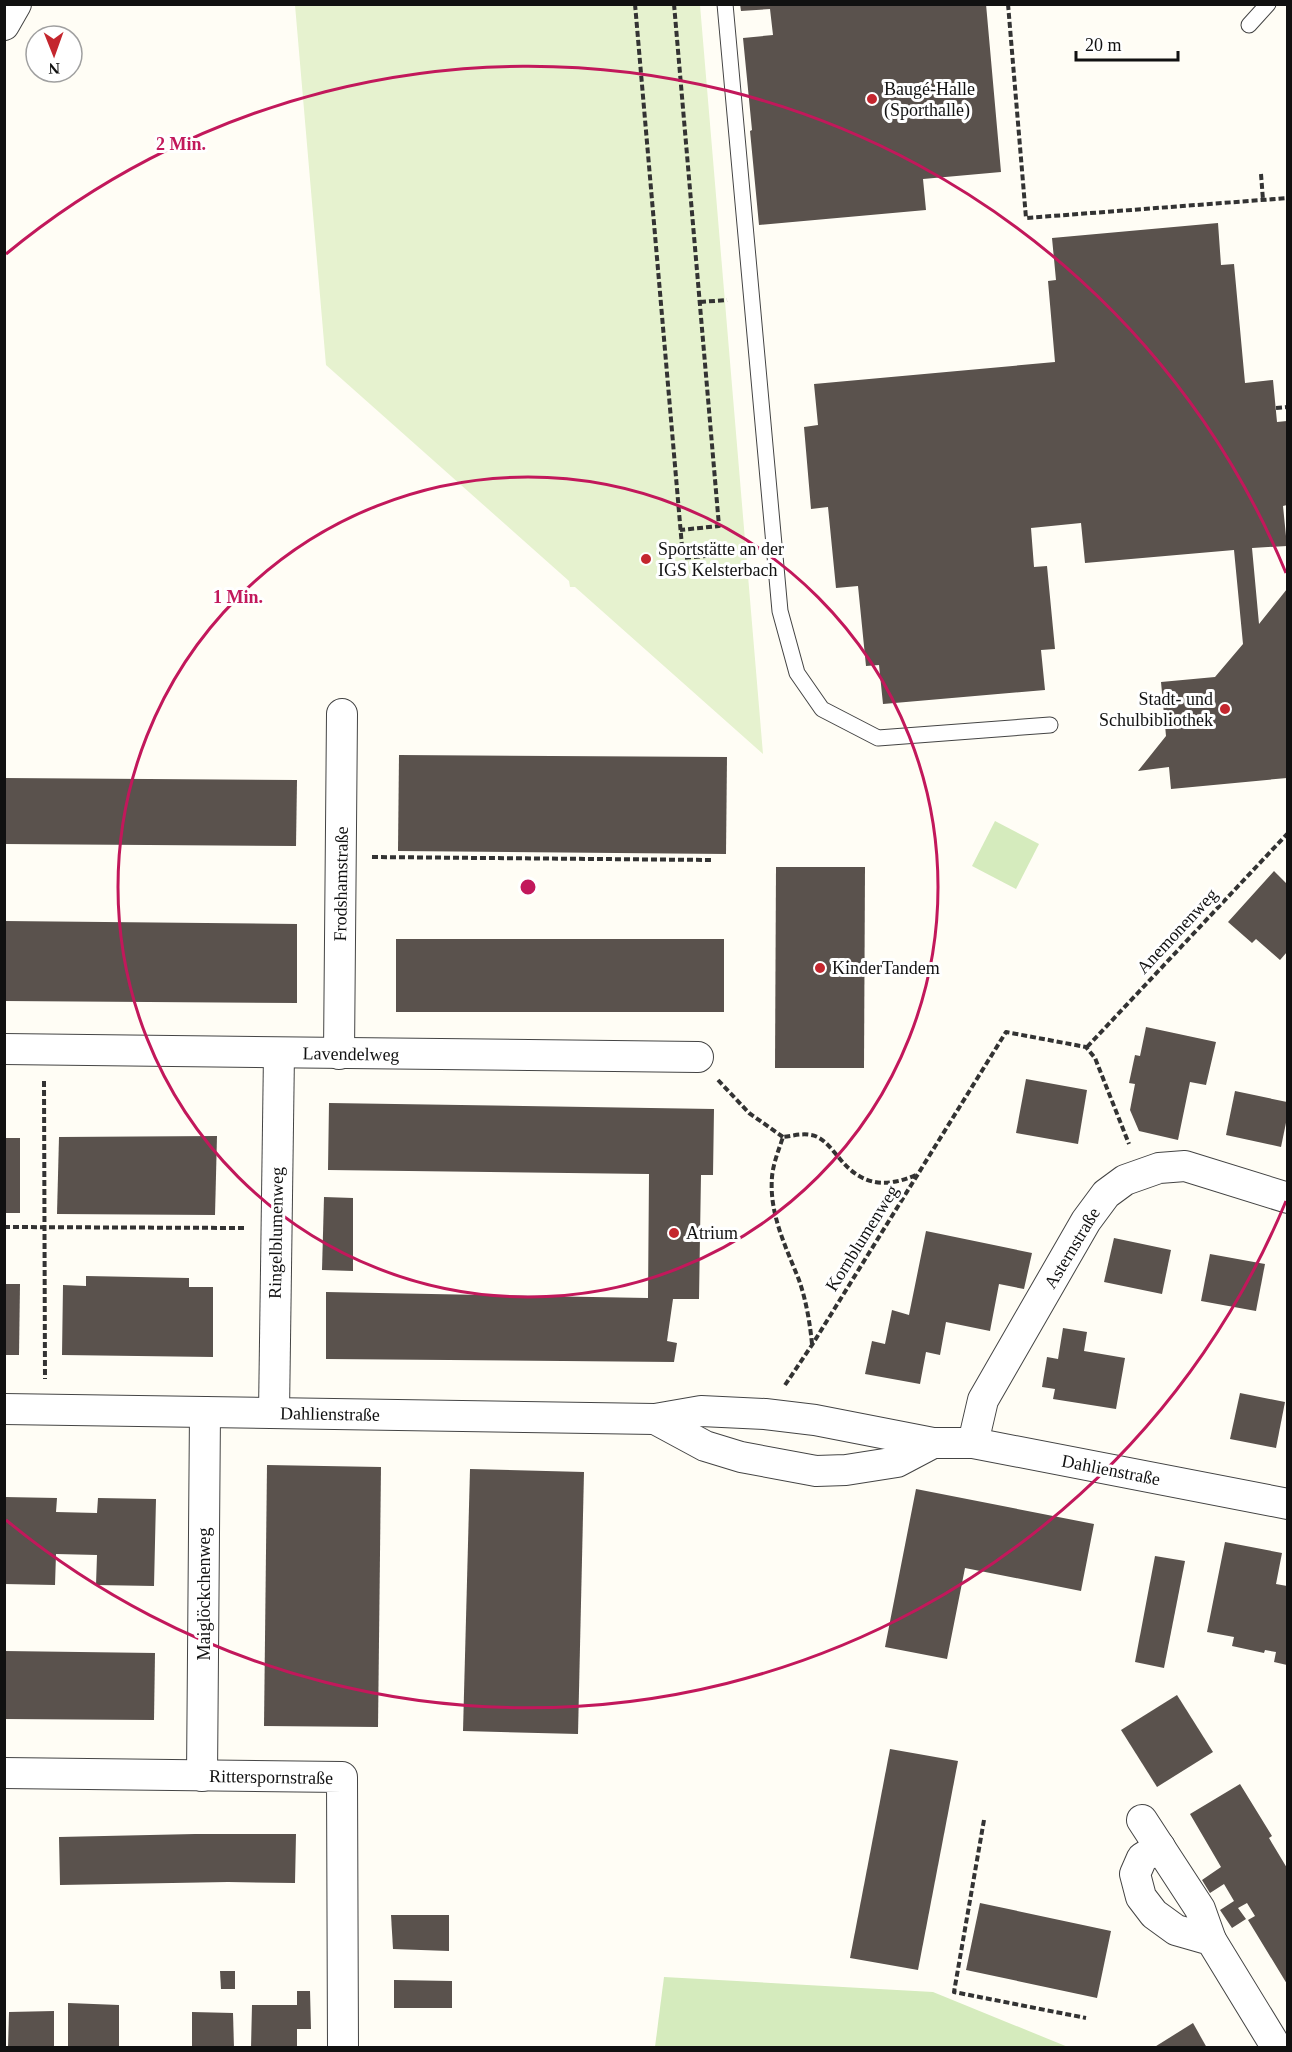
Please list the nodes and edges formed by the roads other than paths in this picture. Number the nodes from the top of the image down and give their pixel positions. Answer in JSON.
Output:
{"nodes":[{"id":1,"x":16,"y":4,"type":"edge"},
{"id":2,"x":725,"y":4,"type":"edge"},
{"id":3,"x":1268,"y":4,"type":"edge"},
{"id":4,"x":4,"y":25,"type":"edge"},
{"id":5,"x":1249,"y":25,"type":"dead end"},
{"id":6,"x":342,"y":714,"type":"dead end"},
{"id":7,"x":1050,"y":725,"type":"dead end"},
{"id":8,"x":4,"y":1049,"type":"edge"},
{"id":9,"x":279,"y":1053,"type":"junction"},
{"id":10,"x":339,"y":1054,"type":"junction"},
{"id":11,"x":698,"y":1057,"type":"road end"},
{"id":12,"x":1287,"y":1198,"type":"edge"},
{"id":13,"x":4,"y":1409,"type":"edge"},
{"id":14,"x":205,"y":1412,"type":"junction"},
{"id":15,"x":274,"y":1413,"type":"junction"},
{"id":16,"x":655,"y":1419,"type":"junction"},
{"id":17,"x":933,"y":1443,"type":"junction"},
{"id":18,"x":973,"y":1443,"type":"junction"},
{"id":19,"x":1287,"y":1504,"type":"edge"},
{"id":20,"x":4,"y":1773,"type":"edge"},
{"id":21,"x":202,"y":1776,"type":"junction"},
{"id":22,"x":1142,"y":1820,"type":"dead end"},
{"id":23,"x":1160,"y":1847,"type":"junction"},
{"id":24,"x":1211,"y":1940,"type":"junction"},
{"id":25,"x":343,"y":2048,"type":"edge"},
{"id":26,"x":1277,"y":2048,"type":"edge"}],
"edges":[{"from":1,"to":4,"type":"street"},
{"from":2,"to":7,"type":"lane"},
{"from":3,"to":5,"type":"lane"},
{"from":6,"to":10,"type":"street","name":"Frodshamstraße"},
{"from":8,"to":9,"type":"street","name":"Lavendelweg"},
{"from":9,"to":10,"type":"street","name":"Lavendelweg"},
{"from":9,"to":15,"type":"street","name":"Ringelblumenweg"},
{"from":10,"to":11,"type":"street","name":"Lavendelweg"},
{"from":12,"to":18,"type":"street","name":"Asternstraße"},
{"from":13,"to":14,"type":"street","name":"Dahlienstraße"},
{"from":14,"to":15,"type":"street","name":"Dahlienstraße"},
{"from":14,"to":21,"type":"street","name":"Maiglöckchenweg"},
{"from":15,"to":16,"type":"street","name":"Dahlienstraße"},
{"from":16,"to":17,"type":"street","name":"Dahlienstraße"},
{"from":16,"to":17,"type":"street","name":"Dahlienstraße"},
{"from":17,"to":18,"type":"street","name":"Dahlienstraße"},
{"from":18,"to":19,"type":"street","name":"Dahlienstraße"},
{"from":20,"to":21,"type":"street","name":"Ritterspornstraße"},
{"from":21,"to":25,"type":"street","name":"Ritterspornstraße"},
{"from":22,"to":23,"type":"street"},
{"from":23,"to":24,"type":"street"},
{"from":23,"to":24,"type":"street"},
{"from":24,"to":26,"type":"street"}]}
